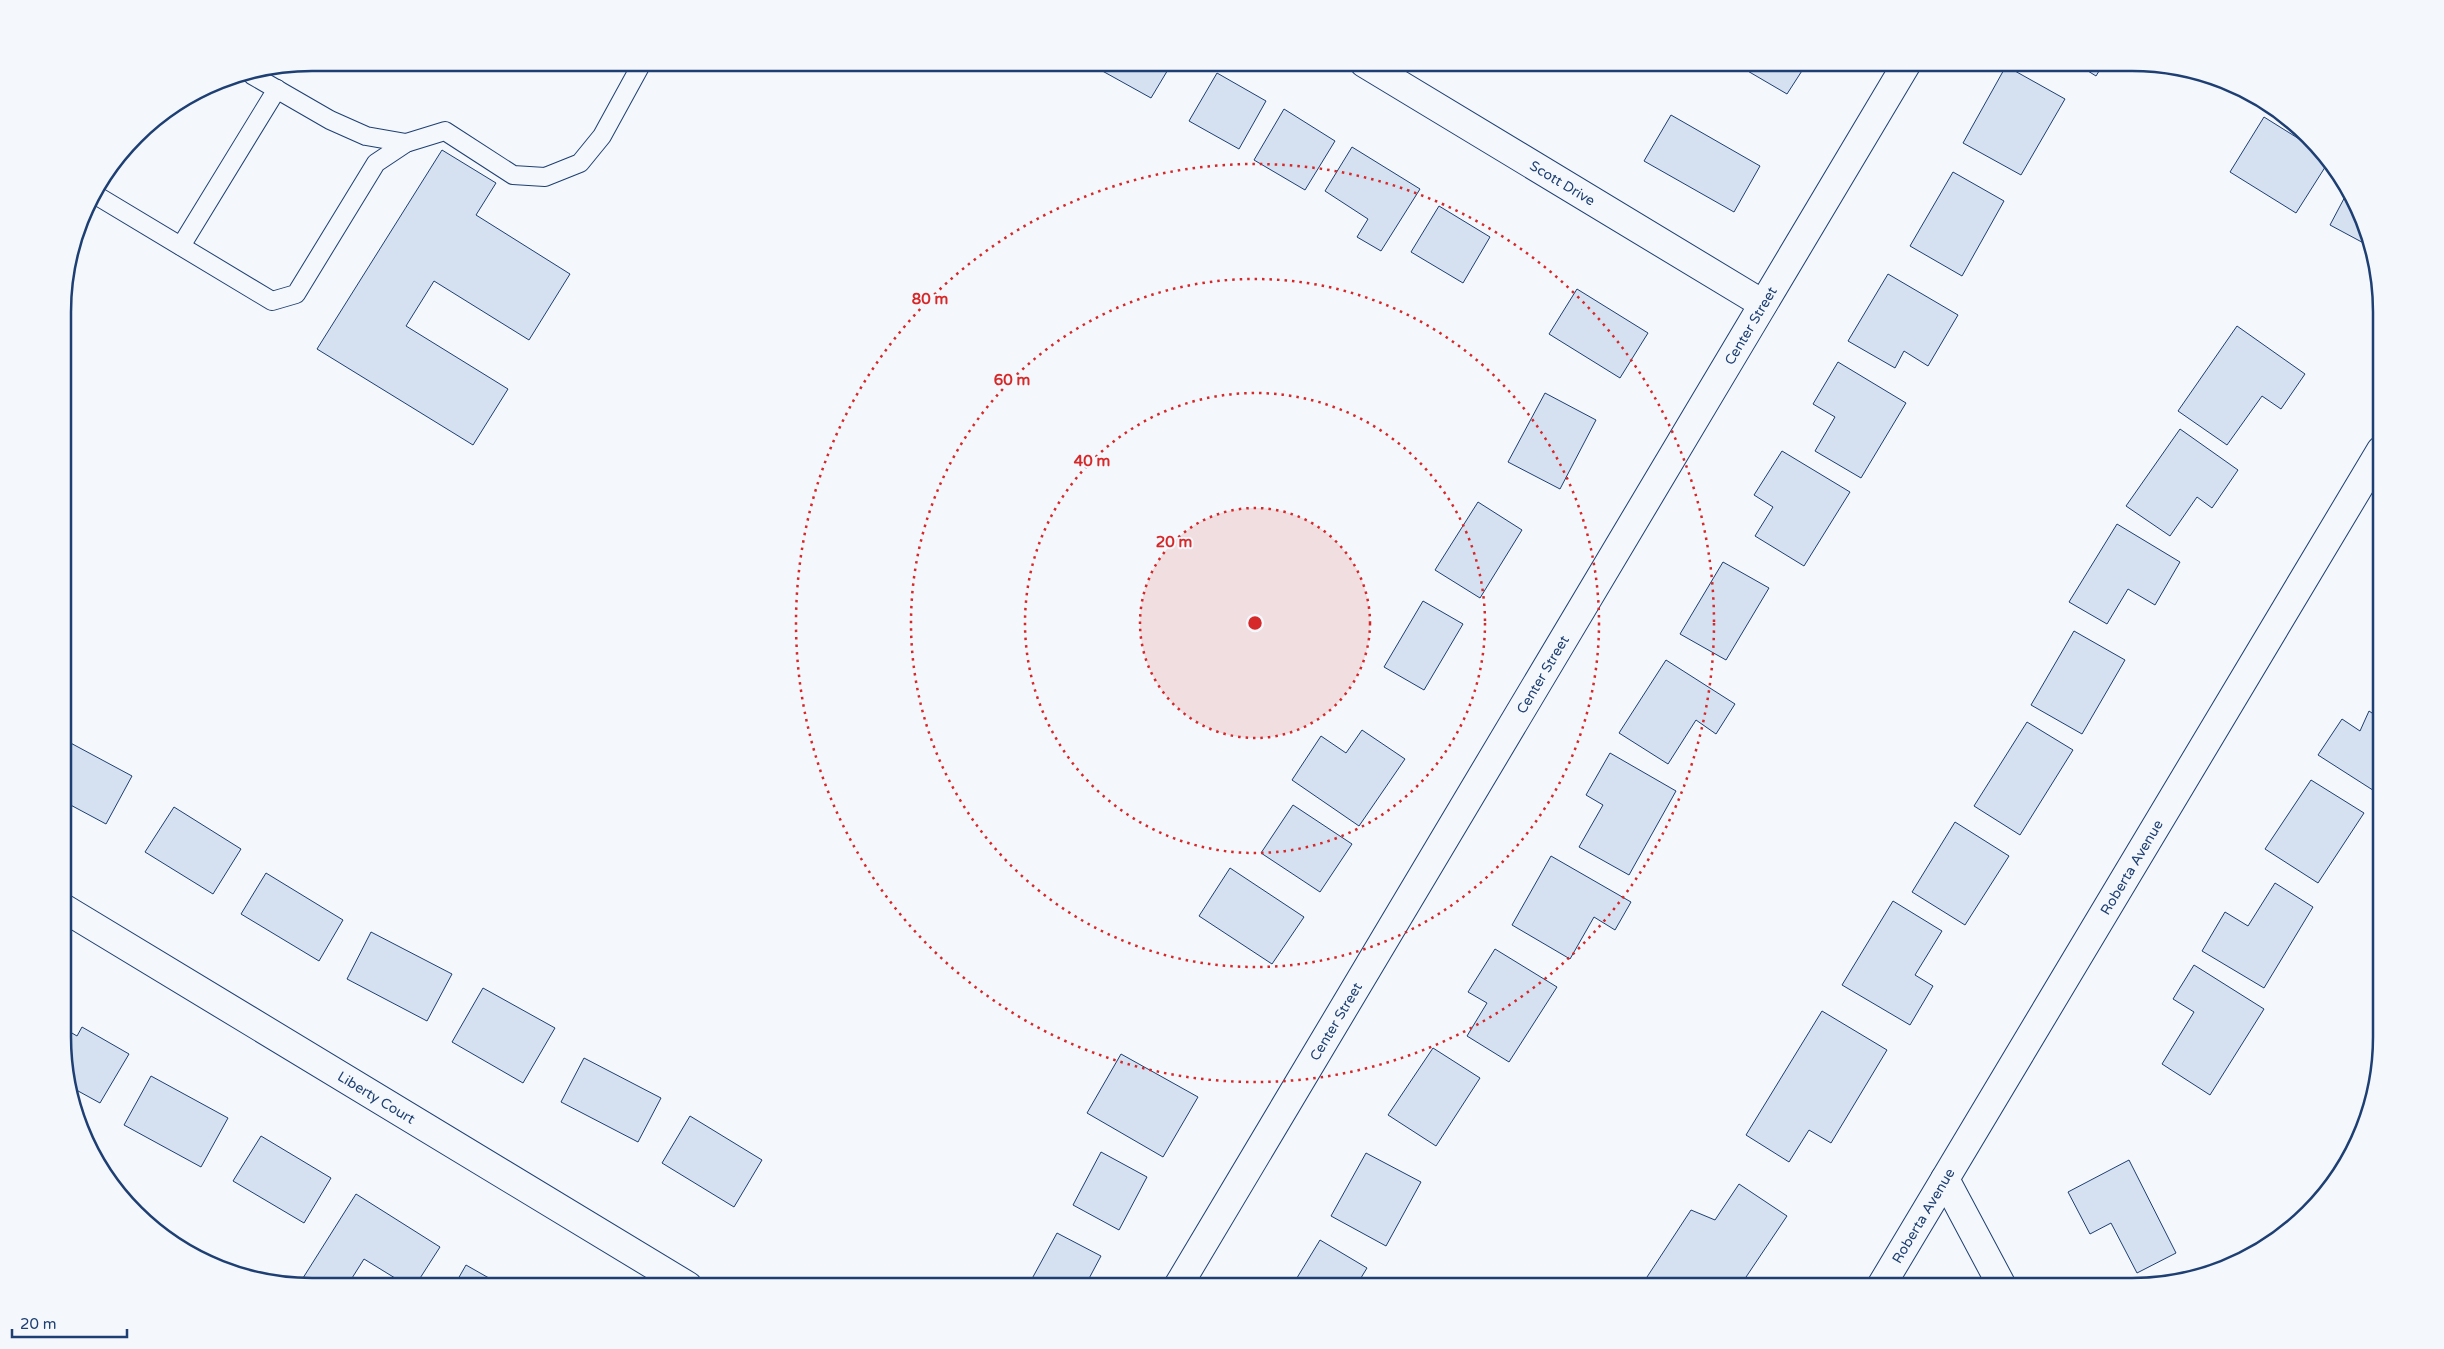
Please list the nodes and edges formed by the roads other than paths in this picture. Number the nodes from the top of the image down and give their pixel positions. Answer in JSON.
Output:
{"nodes":[{"id":1,"x":637,"y":71,"type":"edge"},
{"id":2,"x":1379,"y":71,"type":"edge"},
{"id":3,"x":1902,"y":71,"type":"edge"},
{"id":4,"x":258,"y":77,"type":"edge"},
{"id":5,"x":277,"y":89,"type":"junction"},
{"id":6,"x":406,"y":143,"type":"junction"},
{"id":7,"x":101,"y":198,"type":"edge"},
{"id":8,"x":181,"y":246,"type":"junction"},
{"id":9,"x":1763,"y":304,"type":"junction"},
{"id":10,"x":2373,"y":463,"type":"edge"},
{"id":11,"x":71,"y":913,"type":"edge"},
{"id":12,"x":1944,"y":1179,"type":"junction"},
{"id":13,"x":675,"y":1278,"type":"edge"},
{"id":14,"x":1183,"y":1278,"type":"edge"},
{"id":15,"x":1886,"y":1278,"type":"edge"},
{"id":16,"x":1998,"y":1278,"type":"edge"}],
"edges":[{"from":1,"to":6,"type":"lane"},
{"from":2,"to":9,"type":"street","name":"Scott Drive"},
{"from":3,"to":9,"type":"street","name":"Center Street"},
{"from":4,"to":5,"type":"lane"},
{"from":5,"to":6,"type":"lane"},
{"from":5,"to":8,"type":"lane"},
{"from":6,"to":8,"type":"lane"},
{"from":7,"to":8,"type":"lane"},
{"from":9,"to":14,"type":"street","name":"Center Street"},
{"from":10,"to":12,"type":"street","name":"Roberta Avenue"},
{"from":11,"to":13,"type":"street","name":"Liberty Court"},
{"from":12,"to":15,"type":"street","name":"Roberta Avenue"},
{"from":12,"to":16,"type":"street"}]}
